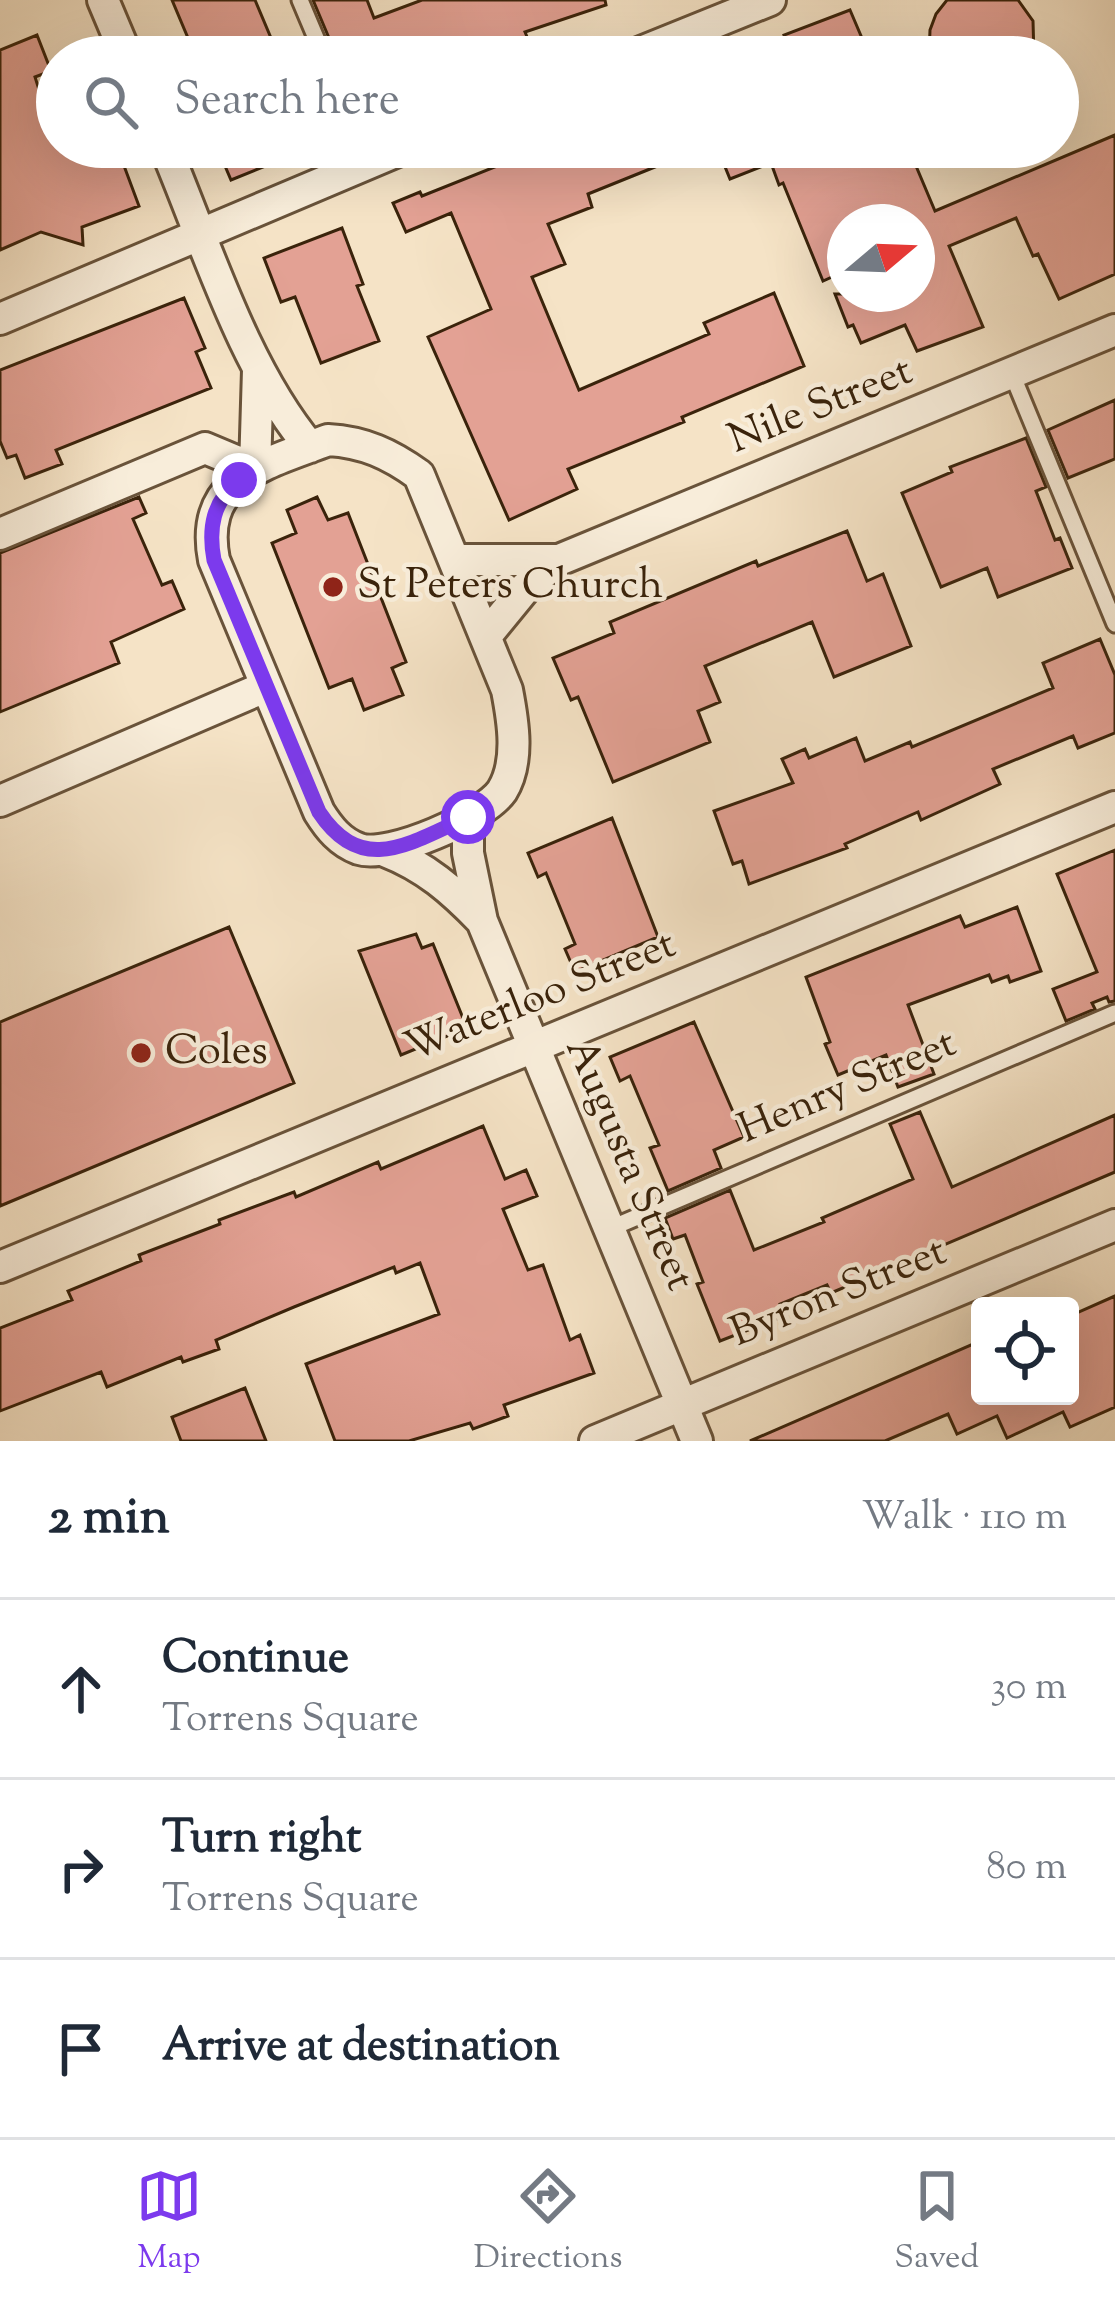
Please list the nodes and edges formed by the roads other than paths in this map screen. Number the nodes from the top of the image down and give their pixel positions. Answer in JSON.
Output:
{"nodes":[{"id":1,"x":104,"y":0,"type":"edge"},
{"id":2,"x":300,"y":0,"type":"edge"},
{"id":3,"x":770,"y":0,"type":"edge"},
{"id":4,"x":119,"y":36,"type":"edge"},
{"id":5,"x":315,"y":36,"type":"edge"},
{"id":6,"x":681,"y":36,"type":"edge"},
{"id":7,"x":174,"y":168,"type":"edge"},
{"id":8,"x":338,"y":168,"type":"edge"},
{"id":9,"x":201,"y":233,"type":"junction"},
{"id":10,"x":0,"y":319,"type":"edge"},
{"id":11,"x":1115,"y":331,"type":"edge"},
{"id":12,"x":258,"y":370,"type":"junction"},
{"id":13,"x":1012,"y":374,"type":"junction"},
{"id":14,"x":310,"y":447,"type":"junction"},
{"id":15,"x":255,"y":469,"type":"junction"},
{"id":16,"x":0,"y":534,"type":"edge"},
{"id":17,"x":454,"y":560,"type":"junction"},
{"id":18,"x":559,"y":560,"type":"junction"},
{"id":19,"x":1115,"y":624,"type":"edge"},
{"id":20,"x":486,"y":636,"type":"junction"},
{"id":21,"x":266,"y":687,"type":"junction"},
{"id":22,"x":0,"y":801,"type":"edge"},
{"id":23,"x":1115,"y":807,"type":"edge"},
{"id":24,"x":468,"y":817,"type":"junction"},
{"id":25,"x":385,"y":851,"type":"junction"},
{"id":26,"x":482,"y":921,"type":"junction"},
{"id":27,"x":1115,"y":1013,"type":"edge"},
{"id":28,"x":532,"y":1047,"type":"junction"},
{"id":29,"x":1115,"y":1225,"type":"edge"},
{"id":30,"x":609,"y":1229,"type":"junction"},
{"id":31,"x":0,"y":1267,"type":"edge"},
{"id":32,"x":682,"y":1404,"type":"junction"},
{"id":33,"x":595,"y":1441,"type":"edge"},
{"id":34,"x":698,"y":1441,"type":"edge"}],
"edges":[{"from":1,"to":4,"type":"street"},
{"from":2,"to":5,"type":"lane"},
{"from":3,"to":6,"type":"street"},
{"from":7,"to":9,"type":"street"},
{"from":8,"to":9,"type":"street"},
{"from":9,"to":10,"type":"street"},
{"from":9,"to":12,"type":"street"},
{"from":11,"to":13,"type":"street","name":"Nile Street"},
{"from":12,"to":14,"type":"street"},
{"from":12,"to":15,"type":"street"},
{"from":13,"to":18,"type":"street","name":"Nile Street"},
{"from":13,"to":19,"type":"lane"},
{"from":14,"to":15,"type":"street"},
{"from":14,"to":17,"type":"street"},
{"from":15,"to":16,"type":"street"},
{"from":15,"to":21,"type":"street","name":"Augusta Street"},
{"from":17,"to":18,"type":"street","name":"Nile Street"},
{"from":17,"to":20,"type":"street"},
{"from":18,"to":20,"type":"street","name":"Nile Street"},
{"from":20,"to":24,"type":"street"},
{"from":21,"to":22,"type":"street"},
{"from":21,"to":25,"type":"street","name":"Augusta Street"},
{"from":23,"to":28,"type":"street","name":"Waterloo Street"},
{"from":24,"to":25,"type":"street"},
{"from":24,"to":26,"type":"street","name":"Augusta Street"},
{"from":25,"to":26,"type":"street","name":"Augusta Street"},
{"from":26,"to":28,"type":"street","name":"Augusta Street"},
{"from":27,"to":30,"type":"lane","name":"Henry Street"},
{"from":28,"to":30,"type":"street","name":"Augusta Street"},
{"from":28,"to":31,"type":"street","name":"Waterloo Street"},
{"from":29,"to":32,"type":"street","name":"Byron Street"},
{"from":30,"to":32,"type":"street","name":"Augusta Street"},
{"from":32,"to":33,"type":"street","name":"Byron Street"},
{"from":32,"to":34,"type":"street","name":"Augusta Street"}]}
